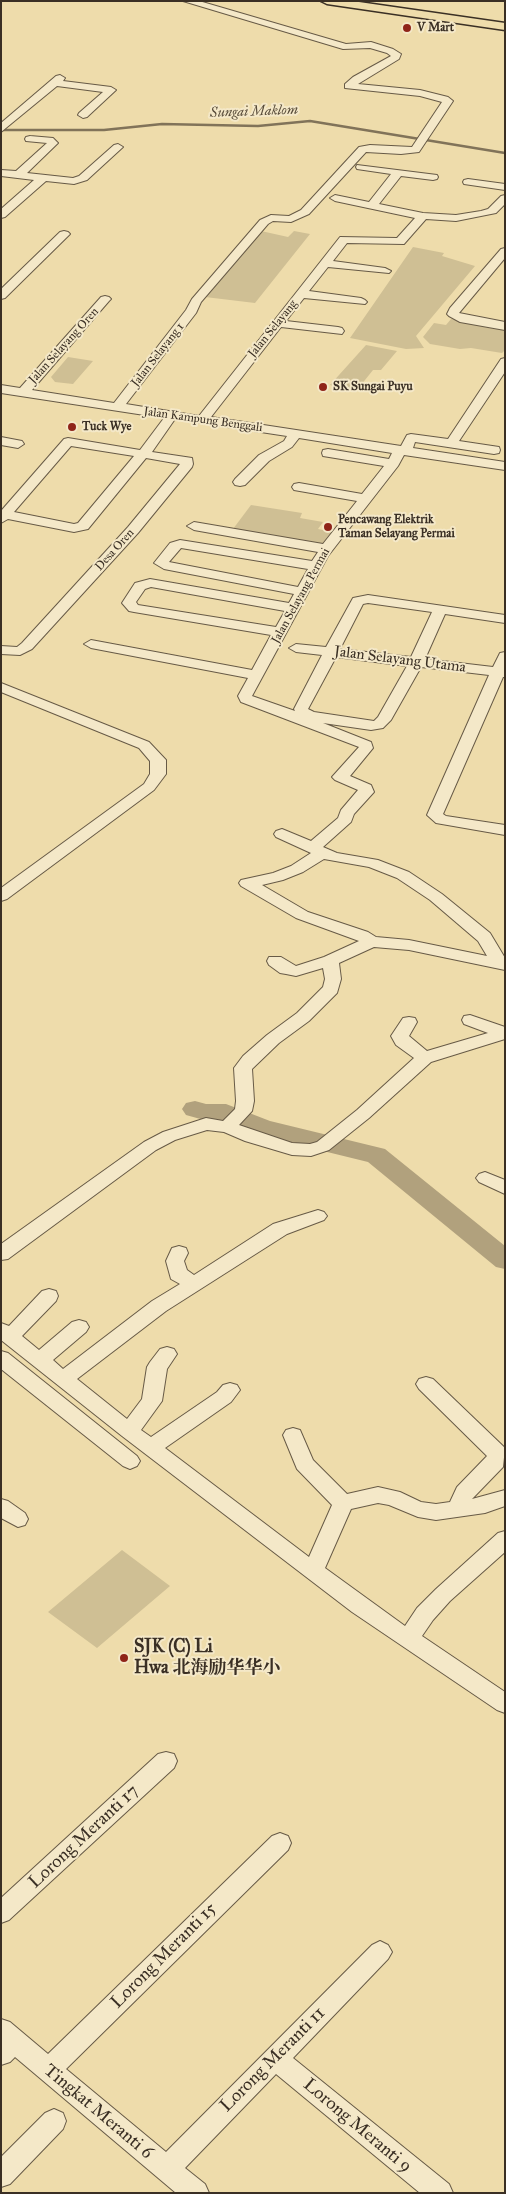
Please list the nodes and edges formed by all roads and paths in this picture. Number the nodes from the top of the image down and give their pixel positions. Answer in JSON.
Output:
{"nodes":[{"id":1,"x":188,"y":1,"type":"edge"},
{"id":2,"x":327,"y":1,"type":"edge"},
{"id":3,"x":343,"y":2,"type":"edge"},
{"id":4,"x":505,"y":27,"type":"edge"},
{"id":5,"x":82,"y":115,"type":"dead end"},
{"id":6,"x":3,"y":127,"type":"edge"},
{"id":7,"x":30,"y":139,"type":"dead end"},
{"id":8,"x":118,"y":147,"type":"dead end"},
{"id":9,"x":361,"y":167,"type":"dead end"},
{"id":10,"x":399,"y":172,"type":"junction"},
{"id":11,"x":1,"y":173,"type":"edge"},
{"id":12,"x":18,"y":175,"type":"junction"},
{"id":13,"x":433,"y":177,"type":"dead end"},
{"id":14,"x":43,"y":178,"type":"junction"},
{"id":15,"x":468,"y":182,"type":"dead end"},
{"id":16,"x":505,"y":187,"type":"edge"},
{"id":17,"x":335,"y":198,"type":"dead end"},
{"id":18,"x":504,"y":201,"type":"edge"},
{"id":19,"x":372,"y":206,"type":"junction"},
{"id":20,"x":1,"y":215,"type":"edge"},
{"id":21,"x":423,"y":216,"type":"junction"},
{"id":22,"x":64,"y":234,"type":"dead end"},
{"id":23,"x":505,"y":251,"type":"edge"},
{"id":24,"x":324,"y":264,"type":"junction"},
{"id":25,"x":385,"y":271,"type":"dead end"},
{"id":26,"x":302,"y":294,"type":"junction"},
{"id":27,"x":1,"y":296,"type":"edge"},
{"id":28,"x":106,"y":299,"type":"dead end"},
{"id":29,"x":361,"y":302,"type":"dead end"},
{"id":30,"x":278,"y":323,"type":"junction"},
{"id":31,"x":505,"y":326,"type":"edge"},
{"id":32,"x":338,"y":331,"type":"dead end"},
{"id":33,"x":505,"y":362,"type":"edge"},
{"id":34,"x":1,"y":378,"type":"edge"},
{"id":35,"x":31,"y":383,"type":"junction"},
{"id":36,"x":1,"y":389,"type":"edge"},
{"id":37,"x":23,"y":393,"type":"junction"},
{"id":38,"x":1,"y":399,"type":"edge"},
{"id":39,"x":121,"y":402,"type":"junction"},
{"id":40,"x":34,"y":407,"type":"dead end"},
{"id":41,"x":167,"y":414,"type":"junction"},
{"id":42,"x":206,"y":415,"type":"junction"},
{"id":43,"x":296,"y":434,"type":"junction"},
{"id":44,"x":1,"y":441,"type":"edge"},
{"id":45,"x":18,"y":444,"type":"dead end"},
{"id":46,"x":451,"y":444,"type":"junction"},
{"id":47,"x":403,"y":450,"type":"junction"},
{"id":48,"x":494,"y":450,"type":"dead end"},
{"id":49,"x":139,"y":452,"type":"junction"},
{"id":50,"x":328,"y":453,"type":"dead end"},
{"id":51,"x":392,"y":463,"type":"junction"},
{"id":52,"x":505,"y":466,"type":"edge"},
{"id":53,"x":240,"y":482,"type":"dead end"},
{"id":54,"x":299,"y":486,"type":"dead end"},
{"id":55,"x":364,"y":498,"type":"junction"},
{"id":56,"x":3,"y":516,"type":"edge"},
{"id":57,"x":194,"y":526,"type":"dead end"},
{"id":58,"x":326,"y":548,"type":"junction"},
{"id":59,"x":316,"y":566,"type":"junction"},
{"id":60,"x":303,"y":592,"type":"junction"},
{"id":61,"x":294,"y":608,"type":"junction"},
{"id":62,"x":440,"y":609,"type":"junction"},
{"id":63,"x":505,"y":620,"type":"edge"},
{"id":64,"x":281,"y":632,"type":"junction"},
{"id":65,"x":91,"y":644,"type":"dead end"},
{"id":66,"x":296,"y":648,"type":"dead end"},
{"id":67,"x":1,"y":650,"type":"edge"},
{"id":68,"x":332,"y":652,"type":"junction"},
{"id":69,"x":505,"y":656,"type":"edge"},
{"id":70,"x":416,"y":663,"type":"junction"},
{"id":71,"x":502,"y":673,"type":"edge"},
{"id":72,"x":257,"y":675,"type":"junction"},
{"id":73,"x":1,"y":687,"type":"edge"},
{"id":74,"x":505,"y":830,"type":"edge"},
{"id":75,"x":282,"y":834,"type":"dead end"},
{"id":76,"x":318,"y":850,"type":"junction"},
{"id":77,"x":1,"y":896,"type":"edge"},
{"id":78,"x":372,"y":942,"type":"junction"},
{"id":79,"x":274,"y":961,"type":"dead end"},
{"id":80,"x":330,"y":961,"type":"junction"},
{"id":81,"x":502,"y":964,"type":"edge"},
{"id":82,"x":470,"y":1020,"type":"dead end"},
{"id":83,"x":409,"y":1022,"type":"dead end"},
{"id":84,"x":425,"y":1058,"type":"junction"},
{"id":85,"x":233,"y":1121,"type":"junction"},
{"id":86,"x":486,"y":1178,"type":"dead end"},
{"id":87,"x":505,"y":1188,"type":"edge"},
{"id":88,"x":318,"y":1216,"type":"dead end"},
{"id":89,"x":179,"y":1253,"type":"dead end"},
{"id":90,"x":1,"y":1254,"type":"edge"},
{"id":91,"x":195,"y":1284,"type":"junction"},
{"id":92,"x":49,"y":1296,"type":"dead end"},
{"id":93,"x":79,"y":1327,"type":"dead end"},
{"id":94,"x":5,"y":1333,"type":"edge"},
{"id":95,"x":167,"y":1354,"type":"dead end"},
{"id":96,"x":1,"y":1358,"type":"edge"},
{"id":97,"x":40,"y":1360,"type":"junction"},
{"id":98,"x":63,"y":1379,"type":"junction"},
{"id":99,"x":426,"y":1384,"type":"dead end"},
{"id":100,"x":230,"y":1390,"type":"dead end"},
{"id":101,"x":129,"y":1431,"type":"junction"},
{"id":102,"x":293,"y":1435,"type":"dead end"},
{"id":103,"x":151,"y":1447,"type":"junction"},
{"id":104,"x":130,"y":1461,"type":"dead end"},
{"id":105,"x":505,"y":1498,"type":"edge"},
{"id":106,"x":343,"y":1503,"type":"junction"},
{"id":107,"x":1,"y":1507,"type":"edge"},
{"id":108,"x":458,"y":1509,"type":"junction"},
{"id":109,"x":18,"y":1519,"type":"dead end"},
{"id":110,"x":505,"y":1539,"type":"edge"},
{"id":111,"x":313,"y":1571,"type":"junction"},
{"id":112,"x":408,"y":1639,"type":"junction"},
{"id":113,"x":505,"y":1704,"type":"edge"},
{"id":114,"x":166,"y":1761,"type":"dead end"},
{"id":115,"x":280,"y":1843,"type":"dead end"},
{"id":116,"x":1,"y":1913,"type":"edge"},
{"id":117,"x":380,"y":1952,"type":"dead end"},
{"id":118,"x":6,"y":2042,"type":"edge"},
{"id":119,"x":275,"y":2058,"type":"junction"},
{"id":120,"x":49,"y":2070,"type":"junction"},
{"id":121,"x":54,"y":2121,"type":"dead end"},
{"id":122,"x":167,"y":2169,"type":"junction"},
{"id":123,"x":1,"y":2175,"type":"edge"},
{"id":124,"x":196,"y":2193,"type":"edge"},
{"id":125,"x":440,"y":2193,"type":"edge"}],
"edges":[{"from":1,"to":39,"type":"street","name":"Jalan Selayang 1"},
{"from":2,"to":3,"type":"main road"},
{"from":3,"to":4,"type":"main road"},
{"from":5,"to":6,"type":"street"},
{"from":7,"to":12,"type":"street"},
{"from":8,"to":14,"type":"street"},
{"from":9,"to":10,"type":"street"},
{"from":10,"to":13,"type":"street"},
{"from":10,"to":19,"type":"street"},
{"from":11,"to":12,"type":"street"},
{"from":12,"to":14,"type":"street"},
{"from":14,"to":20,"type":"street"},
{"from":15,"to":16,"type":"street"},
{"from":17,"to":19,"type":"street"},
{"from":18,"to":21,"type":"street"},
{"from":19,"to":21,"type":"street"},
{"from":21,"to":24,"type":"street","name":"Jalan Selayang"},
{"from":22,"to":27,"type":"street"},
{"from":23,"to":31,"type":"street"},
{"from":24,"to":25,"type":"street"},
{"from":24,"to":26,"type":"street","name":"Jalan Selayang"},
{"from":26,"to":29,"type":"street"},
{"from":26,"to":30,"type":"street","name":"Jalan Selayang"},
{"from":28,"to":35,"type":"street","name":"Jalan Selayang Oren"},
{"from":30,"to":32,"type":"street"},
{"from":30,"to":42,"type":"street","name":"Jalan Selayang"},
{"from":33,"to":46,"type":"street"},
{"from":34,"to":35,"type":"street","name":"Jalan Kampung Benggali"},
{"from":35,"to":37,"type":"street","name":"Jalan Selayang Oren"},
{"from":35,"to":39,"type":"street","name":"Jalan Kampung Benggali"},
{"from":36,"to":37,"type":"street","name":"Jalan Kampung Benggali"},
{"from":37,"to":39,"type":"street","name":"Jalan Kampung Benggali"},
{"from":38,"to":40,"type":"street"},
{"from":39,"to":41,"type":"street","name":"Jalan Kampung Benggali"},
{"from":39,"to":42,"type":"street","name":"Jalan Kampung Benggali"},
{"from":41,"to":42,"type":"street","name":"Jalan Kampung Benggali"},
{"from":41,"to":49,"type":"street","name":"Desa Oren"},
{"from":42,"to":43,"type":"street","name":"Jalan Kampung Benggali"},
{"from":43,"to":47,"type":"street","name":"Jalan Kampung Benggali"},
{"from":43,"to":53,"type":"street"},
{"from":44,"to":45,"type":"street"},
{"from":46,"to":47,"type":"street"},
{"from":46,"to":48,"type":"street"},
{"from":47,"to":51,"type":"street","name":"Jalan Selayang Permai"},
{"from":47,"to":52,"type":"street","name":"Jalan Kampung Benggali"},
{"from":49,"to":56,"type":"street","name":"Desa Oren"},
{"from":49,"to":56,"type":"street","name":"Desa Oren"},
{"from":49,"to":67,"type":"street","name":"Desa Oren"},
{"from":50,"to":51,"type":"street"},
{"from":51,"to":55,"type":"street","name":"Jalan Selayang Permai"},
{"from":54,"to":55,"type":"street"},
{"from":55,"to":58,"type":"street","name":"Jalan Selayang Permai"},
{"from":57,"to":58,"type":"street"},
{"from":58,"to":59,"type":"street","name":"Jalan Selayang Permai"},
{"from":59,"to":60,"type":"street","name":"Jalan Selayang Permai"},
{"from":59,"to":60,"type":"street"},
{"from":60,"to":61,"type":"street","name":"Jalan Selayang Permai"},
{"from":61,"to":64,"type":"street","name":"Jalan Selayang Permai"},
{"from":61,"to":64,"type":"street"},
{"from":62,"to":63,"type":"street"},
{"from":62,"to":68,"type":"street"},
{"from":62,"to":70,"type":"street"},
{"from":64,"to":72,"type":"street","name":"Jalan Selayang Permai"},
{"from":65,"to":72,"type":"street"},
{"from":66,"to":68,"type":"street","name":"Jalan Selayang Utama"},
{"from":68,"to":70,"type":"street","name":"Jalan Selayang Utama"},
{"from":68,"to":70,"type":"street"},
{"from":69,"to":71,"type":"street"},
{"from":70,"to":71,"type":"street","name":"Jalan Selayang Utama"},
{"from":71,"to":74,"type":"street"},
{"from":72,"to":76,"type":"street","name":"Jalan Selayang Permai"},
{"from":73,"to":77,"type":"street"},
{"from":75,"to":76,"type":"street"},
{"from":76,"to":78,"type":"street"},
{"from":76,"to":81,"type":"street"},
{"from":78,"to":80,"type":"street"},
{"from":78,"to":81,"type":"street"},
{"from":79,"to":80,"type":"street"},
{"from":80,"to":85,"type":"street"},
{"from":82,"to":84,"type":"street"},
{"from":83,"to":84,"type":"street"},
{"from":84,"to":85,"type":"street"},
{"from":85,"to":90,"type":"street"},
{"from":86,"to":87,"type":"street"},
{"from":88,"to":91,"type":"street"},
{"from":89,"to":91,"type":"street"},
{"from":91,"to":98,"type":"street"},
{"from":92,"to":94,"type":"street"},
{"from":93,"to":97,"type":"street"},
{"from":94,"to":97,"type":"street"},
{"from":95,"to":101,"type":"street"},
{"from":96,"to":104,"type":"street"},
{"from":97,"to":98,"type":"street"},
{"from":98,"to":101,"type":"street"},
{"from":99,"to":108,"type":"street"},
{"from":100,"to":103,"type":"street"},
{"from":101,"to":103,"type":"street"},
{"from":102,"to":106,"type":"street"},
{"from":103,"to":111,"type":"street"},
{"from":105,"to":108,"type":"street"},
{"from":106,"to":108,"type":"street"},
{"from":106,"to":111,"type":"street"},
{"from":107,"to":109,"type":"street"},
{"from":110,"to":112,"type":"street"},
{"from":111,"to":112,"type":"street"},
{"from":112,"to":113,"type":"street"},
{"from":114,"to":116,"type":"street","name":"Lorong Meranti 17"},
{"from":115,"to":120,"type":"street","name":"Lorong Meranti 15"},
{"from":117,"to":119,"type":"street","name":"Lorong Meranti 11"},
{"from":118,"to":120,"type":"street","name":"Tingkat Meranti 6"},
{"from":119,"to":122,"type":"street","name":"Lorong Meranti 11"},
{"from":119,"to":125,"type":"street","name":"Lorong Meranti 9"},
{"from":120,"to":122,"type":"street","name":"Tingkat Meranti 6"},
{"from":121,"to":123,"type":"street"},
{"from":122,"to":124,"type":"street","name":"Tingkat Meranti 6"}]}
